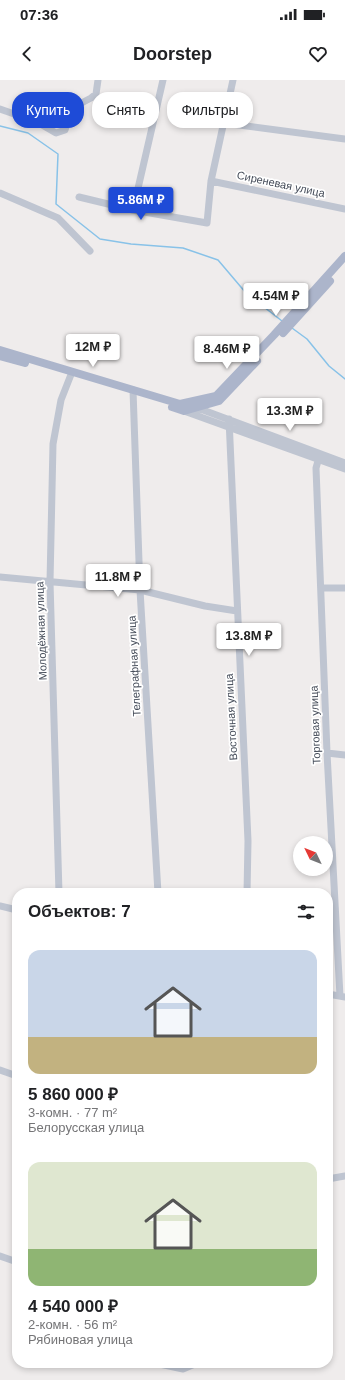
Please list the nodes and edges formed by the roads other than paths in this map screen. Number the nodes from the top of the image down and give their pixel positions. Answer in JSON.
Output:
{"nodes":[{"id":1,"x":98,"y":80,"type":"edge"},
{"id":2,"x":163,"y":80,"type":"edge"},
{"id":3,"x":233,"y":80,"type":"edge"},
{"id":4,"x":230,"y":92,"type":"edge"},
{"id":5,"x":0,"y":109,"type":"edge"},
{"id":6,"x":253,"y":127,"type":"edge"},
{"id":7,"x":223,"y":128,"type":"edge"},
{"id":8,"x":345,"y":139,"type":"edge"},
{"id":9,"x":211,"y":180,"type":"junction"},
{"id":10,"x":0,"y":193,"type":"edge"},
{"id":11,"x":79,"y":197,"type":"dead end"},
{"id":12,"x":345,"y":209,"type":"edge"},
{"id":13,"x":133,"y":210,"type":"junction"},
{"id":14,"x":90,"y":251,"type":"dead end"},
{"id":15,"x":345,"y":256,"type":"edge"},
{"id":16,"x":345,"y":264,"type":"edge"},
{"id":17,"x":296,"y":315,"type":"junction"},
{"id":18,"x":276,"y":336,"type":"junction"},
{"id":19,"x":0,"y":350,"type":"edge"},
{"id":20,"x":0,"y":356,"type":"edge"},
{"id":21,"x":71,"y":374,"type":"junction"},
{"id":22,"x":134,"y":393,"type":"junction"},
{"id":23,"x":182,"y":407,"type":"junction"},
{"id":24,"x":195,"y":408,"type":"junction"},
{"id":25,"x":229,"y":423,"type":"junction"},
{"id":26,"x":320,"y":456,"type":"junction"},
{"id":27,"x":345,"y":463,"type":"edge"},
{"id":28,"x":345,"y":469,"type":"edge"},
{"id":29,"x":0,"y":577,"type":"edge"},
{"id":30,"x":50,"y":582,"type":"junction"},
{"id":31,"x":321,"y":588,"type":"junction"},
{"id":32,"x":345,"y":588,"type":"edge"},
{"id":33,"x":140,"y":590,"type":"junction"},
{"id":34,"x":238,"y":611,"type":"junction"},
{"id":35,"x":327,"y":753,"type":"junction"},
{"id":36,"x":345,"y":755,"type":"edge"},
{"id":37,"x":59,"y":888,"type":"edge"},
{"id":38,"x":158,"y":888,"type":"edge"},
{"id":39,"x":247,"y":888,"type":"edge"},
{"id":40,"x":0,"y":906,"type":"edge"},
{"id":41,"x":12,"y":909,"type":"edge"},
{"id":42,"x":342,"y":997,"type":"edge"},
{"id":43,"x":0,"y":1070,"type":"edge"},
{"id":44,"x":12,"y":1074,"type":"edge"},
{"id":45,"x":345,"y":1176,"type":"edge"},
{"id":46,"x":333,"y":1178,"type":"edge"},
{"id":47,"x":0,"y":1256,"type":"edge"},
{"id":48,"x":12,"y":1260,"type":"edge"},
{"id":49,"x":175,"y":1368,"type":"edge"},
{"id":50,"x":187,"y":1368,"type":"edge"}],
"edges":[{"from":1,"to":5,"type":"street"},
{"from":2,"to":13,"type":"street"},
{"from":3,"to":4,"type":"street"},
{"from":6,"to":8,"type":"street"},
{"from":7,"to":9,"type":"street"},
{"from":9,"to":12,"type":"street","name":"Сиреневая улица"},
{"from":9,"to":13,"type":"street"},
{"from":10,"to":14,"type":"street"},
{"from":11,"to":13,"type":"street"},
{"from":15,"to":17,"type":"main road"},
{"from":16,"to":17,"type":"main road"},
{"from":17,"to":18,"type":"main road"},
{"from":18,"to":23,"type":"main road"},
{"from":18,"to":24,"type":"main road"},
{"from":19,"to":21,"type":"main road"},
{"from":20,"to":21,"type":"main road"},
{"from":21,"to":22,"type":"main road"},
{"from":21,"to":30,"type":"street","name":"Молодёжная улица"},
{"from":22,"to":23,"type":"main road"},
{"from":22,"to":33,"type":"street","name":"Телеграфная улица"},
{"from":23,"to":24,"type":"main road"},
{"from":23,"to":25,"type":"street"},
{"from":24,"to":25,"type":"street"},
{"from":25,"to":26,"type":"street"},
{"from":25,"to":34,"type":"street","name":"Восточная улица"},
{"from":26,"to":27,"type":"street"},
{"from":26,"to":28,"type":"street"},
{"from":26,"to":31,"type":"street","name":"Торговая улица"},
{"from":29,"to":30,"type":"street"},
{"from":30,"to":33,"type":"street"},
{"from":30,"to":37,"type":"street","name":"Молодёжная улица"},
{"from":31,"to":32,"type":"street"},
{"from":31,"to":35,"type":"street","name":"Торговая улица"},
{"from":33,"to":34,"type":"street"},
{"from":33,"to":38,"type":"street","name":"Телеграфная улица"},
{"from":34,"to":39,"type":"street","name":"Восточная улица"},
{"from":35,"to":36,"type":"street"},
{"from":35,"to":42,"type":"street","name":"Торговая улица"},
{"from":40,"to":41,"type":"street"},
{"from":43,"to":44,"type":"street"},
{"from":45,"to":46,"type":"street"},
{"from":47,"to":48,"type":"street"},
{"from":49,"to":50,"type":"street"}]}
